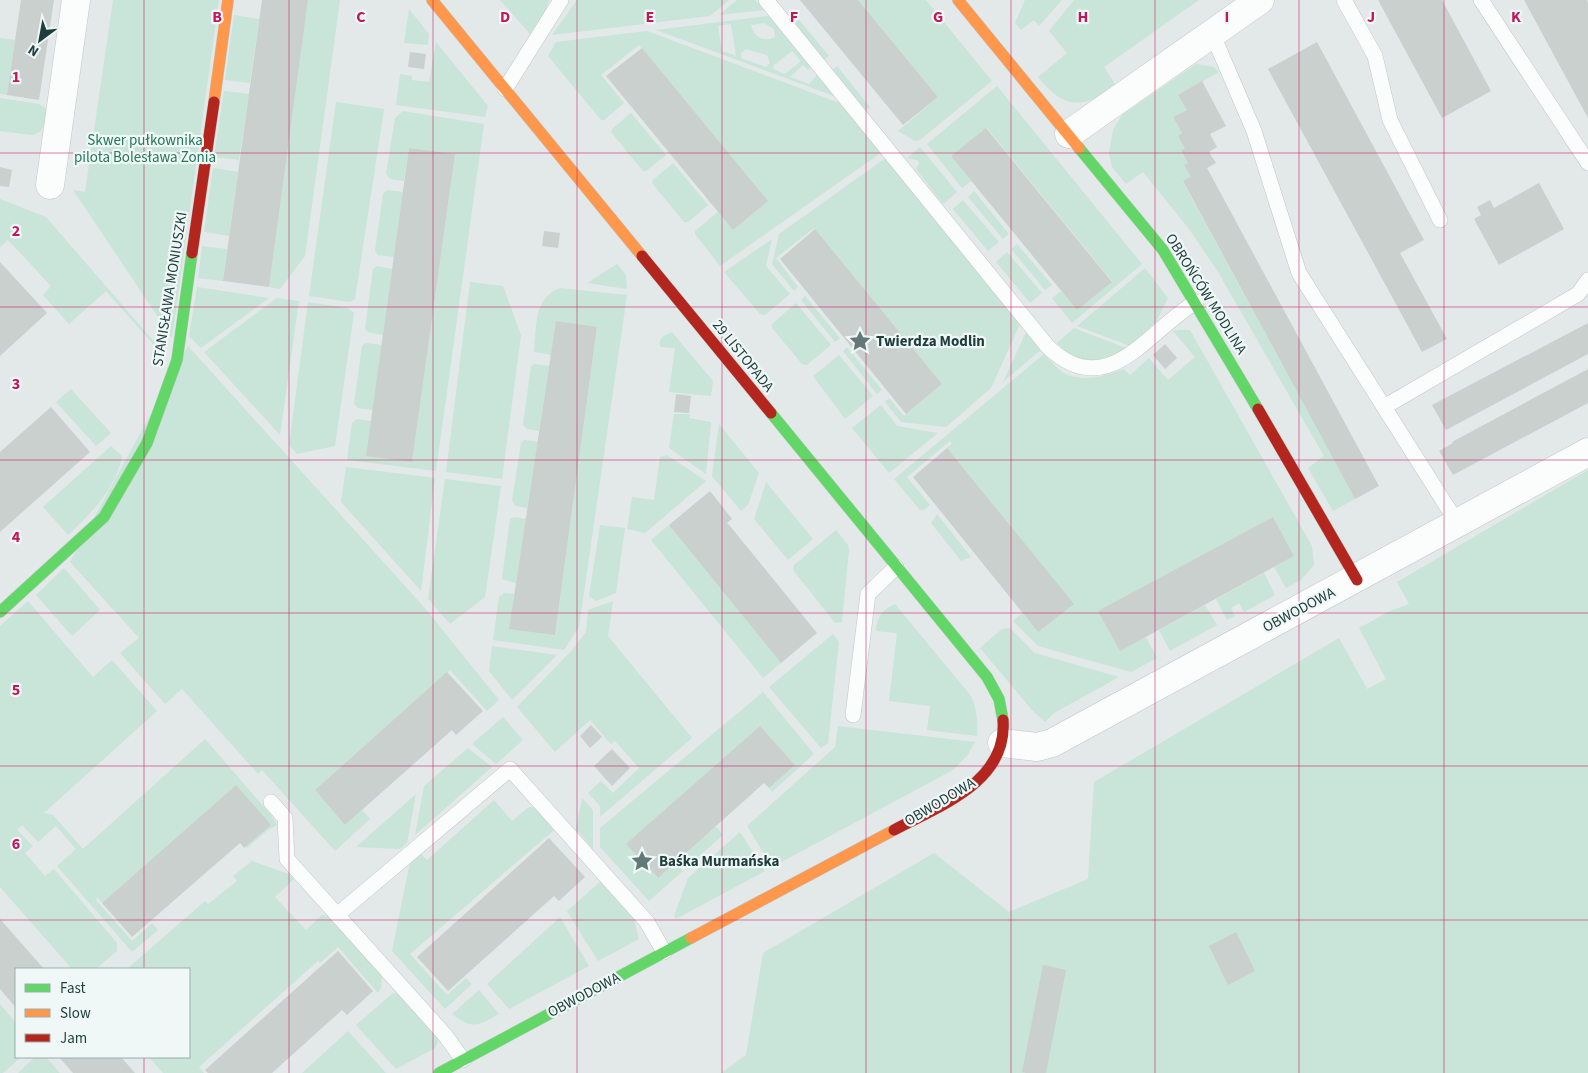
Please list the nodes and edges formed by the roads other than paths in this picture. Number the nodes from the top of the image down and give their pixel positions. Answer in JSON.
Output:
{"nodes":[{"id":1,"x":76,"y":0,"type":"edge"},
{"id":2,"x":228,"y":0,"type":"edge"},
{"id":3,"x":432,"y":0,"type":"edge"},
{"id":4,"x":561,"y":0,"type":"edge"},
{"id":5,"x":766,"y":0,"type":"edge"},
{"id":6,"x":958,"y":0,"type":"edge"},
{"id":7,"x":1260,"y":0,"type":"edge"},
{"id":8,"x":1344,"y":0,"type":"edge"},
{"id":9,"x":1481,"y":0,"type":"edge"},
{"id":10,"x":1212,"y":33,"type":"junction"},
{"id":11,"x":505,"y":89,"type":"junction"},
{"id":12,"x":1069,"y":134,"type":"junction"},
{"id":13,"x":1588,"y":163,"type":"edge"},
{"id":14,"x":50,"y":185,"type":"dead end"},
{"id":15,"x":1440,"y":220,"type":"dead end"},
{"id":16,"x":1588,"y":280,"type":"edge"},
{"id":17,"x":1196,"y":302,"type":"junction"},
{"id":18,"x":1384,"y":407,"type":"junction"},
{"id":19,"x":1588,"y":452,"type":"edge"},
{"id":20,"x":1458,"y":524,"type":"junction"},
{"id":21,"x":896,"y":567,"type":"junction"},
{"id":22,"x":1357,"y":580,"type":"junction"},
{"id":23,"x":0,"y":612,"type":"edge"},
{"id":24,"x":853,"y":715,"type":"dead end"},
{"id":25,"x":1002,"y":743,"type":"junction"},
{"id":26,"x":271,"y":802,"type":"dead end"},
{"id":27,"x":337,"y":914,"type":"junction"},
{"id":28,"x":664,"y":952,"type":"junction"},
{"id":29,"x":463,"y":1060,"type":"junction"},
{"id":30,"x":439,"y":1073,"type":"edge"}],
"edges":[{"from":1,"to":14,"type":"street"},
{"from":2,"to":23,"type":"street","name":"STANISŁAWA MONIUSZKI"},
{"from":3,"to":11,"type":"street","name":"29 LISTOPADA"},
{"from":4,"to":11,"type":"lane"},
{"from":5,"to":17,"type":"lane"},
{"from":6,"to":12,"type":"street","name":"OBROŃCÓW MODLINA"},
{"from":7,"to":10,"type":"street"},
{"from":8,"to":15,"type":"lane"},
{"from":9,"to":13,"type":"lane"},
{"from":10,"to":12,"type":"street"},
{"from":10,"to":18,"type":"lane"},
{"from":11,"to":21,"type":"street","name":"29 LISTOPADA"},
{"from":12,"to":17,"type":"street","name":"OBROŃCÓW MODLINA"},
{"from":16,"to":18,"type":"lane"},
{"from":17,"to":22,"type":"street","name":"OBROŃCÓW MODLINA"},
{"from":18,"to":20,"type":"lane"},
{"from":19,"to":20,"type":"street","name":"OBWODOWA"},
{"from":20,"to":22,"type":"street","name":"OBWODOWA"},
{"from":21,"to":24,"type":"lane"},
{"from":21,"to":25,"type":"street","name":"29 LISTOPADA"},
{"from":22,"to":25,"type":"street","name":"OBWODOWA"},
{"from":25,"to":28,"type":"street","name":"OBWODOWA"},
{"from":26,"to":27,"type":"lane"},
{"from":27,"to":28,"type":"lane"},
{"from":27,"to":29,"type":"lane"},
{"from":28,"to":29,"type":"street","name":"OBWODOWA"},
{"from":29,"to":30,"type":"street","name":"OBWODOWA"}]}
